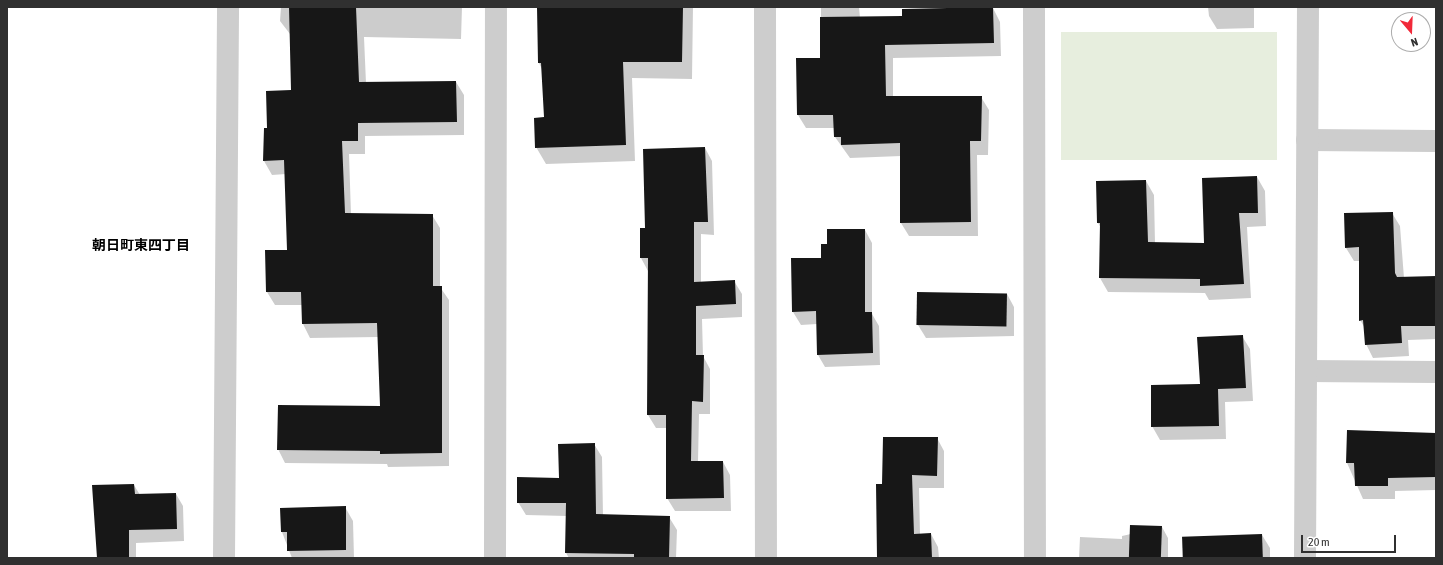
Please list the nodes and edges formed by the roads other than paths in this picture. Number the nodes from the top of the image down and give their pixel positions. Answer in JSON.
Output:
{"nodes":[{"id":1,"x":228,"y":7,"type":"edge"},
{"id":2,"x":496,"y":7,"type":"edge"},
{"id":3,"x":765,"y":7,"type":"edge"},
{"id":4,"x":1034,"y":7,"type":"edge"},
{"id":5,"x":1308,"y":7,"type":"edge"},
{"id":6,"x":1307,"y":140,"type":"junction"},
{"id":7,"x":1436,"y":140,"type":"edge"},
{"id":8,"x":1306,"y":372,"type":"junction"},
{"id":9,"x":1436,"y":372,"type":"edge"},
{"id":10,"x":224,"y":558,"type":"edge"},
{"id":11,"x":495,"y":558,"type":"edge"},
{"id":12,"x":766,"y":558,"type":"edge"},
{"id":13,"x":1035,"y":558,"type":"edge"},
{"id":14,"x":1305,"y":558,"type":"edge"}],
"edges":[{"from":1,"to":10,"type":"street"},
{"from":2,"to":11,"type":"street"},
{"from":3,"to":12,"type":"street"},
{"from":4,"to":13,"type":"street"},
{"from":5,"to":6,"type":"street"},
{"from":6,"to":7,"type":"street"},
{"from":6,"to":8,"type":"street"},
{"from":8,"to":9,"type":"street"},
{"from":8,"to":14,"type":"street"}]}
